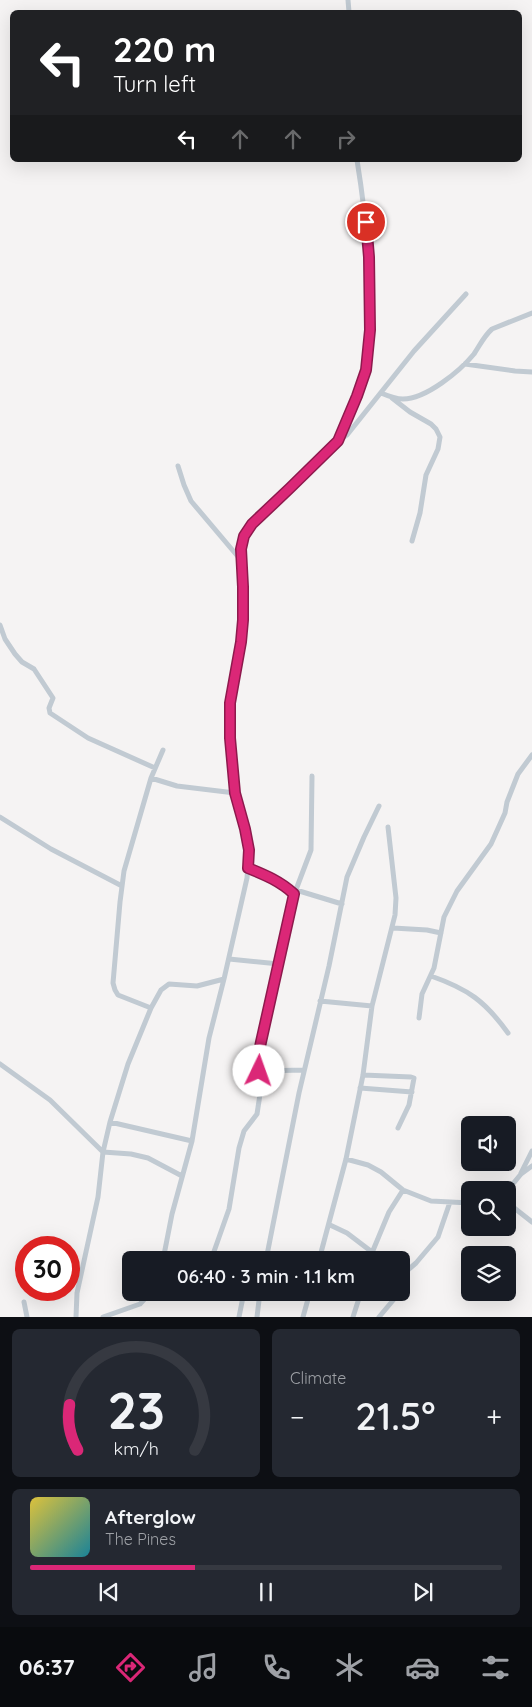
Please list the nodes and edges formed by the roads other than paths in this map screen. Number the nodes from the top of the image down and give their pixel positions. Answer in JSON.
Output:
{"nodes":[{"id":1,"x":357,"y":162,"type":"edge"},
{"id":2,"x":466,"y":294,"type":"dead end"},
{"id":3,"x":532,"y":313,"type":"edge"},
{"id":4,"x":465,"y":364,"type":"junction"},
{"id":5,"x":532,"y":372,"type":"edge"},
{"id":6,"x":380,"y":393,"type":"junction"},
{"id":7,"x":392,"y":398,"type":"junction"},
{"id":8,"x":338,"y":441,"type":"junction"},
{"id":9,"x":178,"y":466,"type":"dead end"},
{"id":10,"x":412,"y":541,"type":"dead end"},
{"id":11,"x":240,"y":559,"type":"junction"},
{"id":12,"x":0,"y":624,"type":"edge"},
{"id":13,"x":163,"y":750,"type":"dead end"},
{"id":14,"x":532,"y":755,"type":"edge"},
{"id":15,"x":155,"y":768,"type":"junction"},
{"id":16,"x":312,"y":776,"type":"dead end"},
{"id":17,"x":151,"y":778,"type":"junction"},
{"id":18,"x":235,"y":793,"type":"junction"},
{"id":19,"x":379,"y":806,"type":"dead end"},
{"id":20,"x":0,"y":817,"type":"edge"},
{"id":21,"x":388,"y":827,"type":"dead end"},
{"id":22,"x":248,"y":868,"type":"junction"},
{"id":23,"x":122,"y":886,"type":"junction"},
{"id":24,"x":295,"y":892,"type":"junction"},
{"id":25,"x":342,"y":904,"type":"junction"},
{"id":26,"x":393,"y":928,"type":"junction"},
{"id":27,"x":441,"y":933,"type":"junction"},
{"id":28,"x":230,"y":959,"type":"junction"},
{"id":29,"x":279,"y":964,"type":"junction"},
{"id":30,"x":431,"y":976,"type":"junction"},
{"id":31,"x":224,"y":979,"type":"junction"},
{"id":32,"x":320,"y":1001,"type":"junction"},
{"id":33,"x":372,"y":1006,"type":"junction"},
{"id":34,"x":151,"y":1008,"type":"junction"},
{"id":35,"x":419,"y":1018,"type":"dead end"},
{"id":36,"x":508,"y":1033,"type":"dead end"},
{"id":37,"x":0,"y":1064,"type":"edge"},
{"id":38,"x":304,"y":1070,"type":"junction"},
{"id":39,"x":259,"y":1071,"type":"junction"},
{"id":40,"x":363,"y":1075,"type":"junction"},
{"id":41,"x":360,"y":1088,"type":"junction"},
{"id":42,"x":412,"y":1092,"type":"junction"},
{"id":43,"x":110,"y":1122,"type":"junction"},
{"id":44,"x":398,"y":1128,"type":"dead end"},
{"id":45,"x":192,"y":1140,"type":"junction"},
{"id":46,"x":532,"y":1151,"type":"edge"},
{"id":47,"x":103,"y":1152,"type":"junction"},
{"id":48,"x":346,"y":1159,"type":"junction"},
{"id":49,"x":532,"y":1166,"type":"edge"},
{"id":50,"x":521,"y":1174,"type":"junction"},
{"id":51,"x":182,"y":1176,"type":"junction"},
{"id":52,"x":515,"y":1181,"type":"edge"},
{"id":53,"x":403,"y":1190,"type":"junction"},
{"id":54,"x":450,"y":1202,"type":"junction"},
{"id":55,"x":461,"y":1203,"type":"edge"},
{"id":56,"x":516,"y":1209,"type":"edge"},
{"id":57,"x":532,"y":1222,"type":"edge"},
{"id":58,"x":330,"y":1225,"type":"junction"},
{"id":59,"x":165,"y":1251,"type":"edge"},
{"id":60,"x":215,"y":1251,"type":"edge"},
{"id":61,"x":268,"y":1251,"type":"edge"},
{"id":62,"x":322,"y":1251,"type":"edge"},
{"id":63,"x":371,"y":1251,"type":"edge"},
{"id":64,"x":372,"y":1251,"type":"edge"},
{"id":65,"x":410,"y":1268,"type":"edge"},
{"id":66,"x":142,"y":1301,"type":"edge"},
{"id":67,"x":242,"y":1301,"type":"edge"},
{"id":68,"x":259,"y":1301,"type":"edge"},
{"id":69,"x":307,"y":1301,"type":"edge"},
{"id":70,"x":358,"y":1301,"type":"edge"},
{"id":71,"x":393,"y":1301,"type":"edge"},
{"id":72,"x":24,"y":1302,"type":"dead end"},
{"id":73,"x":27,"y":1317,"type":"edge"},
{"id":74,"x":76,"y":1317,"type":"edge"},
{"id":75,"x":103,"y":1317,"type":"edge"},
{"id":76,"x":239,"y":1317,"type":"edge"},
{"id":77,"x":257,"y":1317,"type":"edge"},
{"id":78,"x":303,"y":1317,"type":"edge"},
{"id":79,"x":353,"y":1317,"type":"edge"},
{"id":80,"x":380,"y":1317,"type":"edge"}],
"edges":[{"from":1,"to":8,"type":"street"},
{"from":2,"to":6,"type":"street"},
{"from":3,"to":4,"type":"street"},
{"from":4,"to":5,"type":"street"},
{"from":4,"to":7,"type":"street"},
{"from":6,"to":7,"type":"street"},
{"from":6,"to":8,"type":"street"},
{"from":7,"to":10,"type":"street"},
{"from":8,"to":11,"type":"street"},
{"from":9,"to":11,"type":"street"},
{"from":11,"to":18,"type":"street"},
{"from":12,"to":15,"type":"street"},
{"from":13,"to":15,"type":"street"},
{"from":14,"to":27,"type":"street"},
{"from":15,"to":17,"type":"street"},
{"from":16,"to":24,"type":"street"},
{"from":17,"to":18,"type":"street"},
{"from":17,"to":23,"type":"street"},
{"from":18,"to":22,"type":"street"},
{"from":19,"to":25,"type":"street"},
{"from":20,"to":23,"type":"street"},
{"from":21,"to":26,"type":"street"},
{"from":22,"to":24,"type":"street"},
{"from":22,"to":28,"type":"street"},
{"from":23,"to":34,"type":"street"},
{"from":24,"to":25,"type":"street"},
{"from":24,"to":29,"type":"street"},
{"from":25,"to":32,"type":"street"},
{"from":26,"to":27,"type":"street"},
{"from":26,"to":33,"type":"street"},
{"from":27,"to":30,"type":"street"},
{"from":28,"to":29,"type":"street"},
{"from":28,"to":31,"type":"street"},
{"from":29,"to":39,"type":"street"},
{"from":30,"to":35,"type":"street"},
{"from":30,"to":36,"type":"street"},
{"from":31,"to":34,"type":"street"},
{"from":31,"to":45,"type":"street"},
{"from":32,"to":33,"type":"street"},
{"from":32,"to":38,"type":"street"},
{"from":33,"to":40,"type":"street"},
{"from":34,"to":43,"type":"street"},
{"from":37,"to":47,"type":"street"},
{"from":38,"to":39,"type":"street"},
{"from":38,"to":61,"type":"street"},
{"from":39,"to":60,"type":"street"},
{"from":40,"to":41,"type":"street"},
{"from":40,"to":42,"type":"street"},
{"from":41,"to":42,"type":"street"},
{"from":41,"to":48,"type":"street"},
{"from":42,"to":44,"type":"street"},
{"from":43,"to":45,"type":"street"},
{"from":43,"to":47,"type":"street"},
{"from":45,"to":51,"type":"street"},
{"from":46,"to":50,"type":"street"},
{"from":47,"to":51,"type":"street"},
{"from":47,"to":74,"type":"street"},
{"from":48,"to":53,"type":"street"},
{"from":48,"to":58,"type":"street"},
{"from":49,"to":50,"type":"street"},
{"from":50,"to":52,"type":"street"},
{"from":51,"to":59,"type":"street"},
{"from":53,"to":54,"type":"street"},
{"from":53,"to":64,"type":"street"},
{"from":54,"to":55,"type":"street"},
{"from":54,"to":65,"type":"street"},
{"from":56,"to":57,"type":"street"},
{"from":58,"to":62,"type":"street"},
{"from":58,"to":63,"type":"street"},
{"from":66,"to":75,"type":"street"},
{"from":67,"to":76,"type":"street"},
{"from":68,"to":77,"type":"street"},
{"from":69,"to":78,"type":"street"},
{"from":70,"to":79,"type":"street"},
{"from":71,"to":80,"type":"street"},
{"from":72,"to":73,"type":"street"}]}
